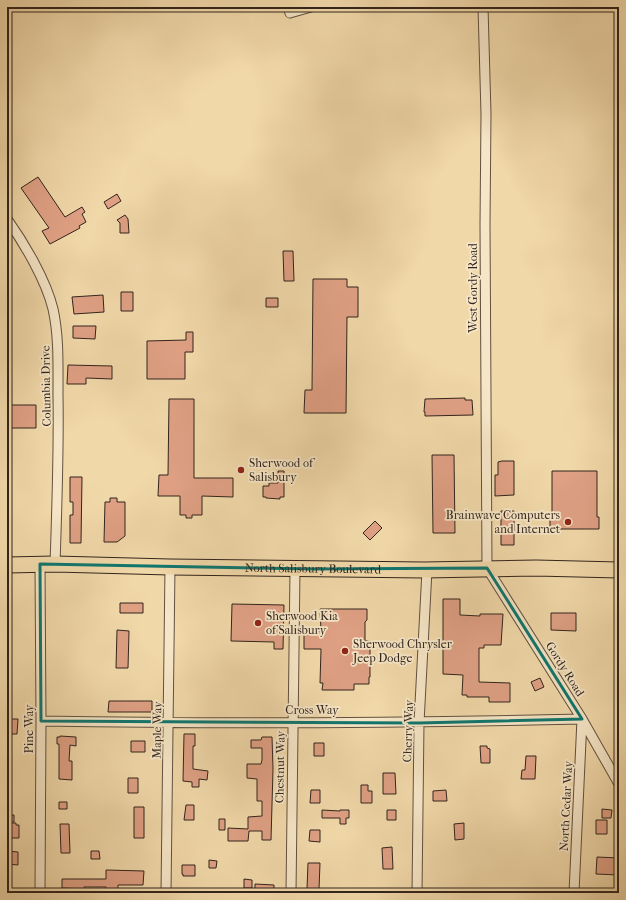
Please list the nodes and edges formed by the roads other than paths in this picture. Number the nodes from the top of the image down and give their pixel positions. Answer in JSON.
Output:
{"nodes":[{"id":1,"x":311,"y":7,"type":"edge"},
{"id":2,"x":483,"y":7,"type":"edge"},
{"id":3,"x":289,"y":10,"type":"edge"},
{"id":4,"x":7,"y":220,"type":"edge"},
{"id":5,"x":40,"y":564,"type":"junction"},
{"id":6,"x":56,"y":564,"type":"junction"},
{"id":7,"x":7,"y":565,"type":"edge"},
{"id":8,"x":170,"y":567,"type":"junction"},
{"id":9,"x":487,"y":568,"type":"junction"},
{"id":10,"x":295,"y":569,"type":"junction"},
{"id":11,"x":427,"y":570,"type":"junction"},
{"id":12,"x":619,"y":570,"type":"edge"},
{"id":13,"x":582,"y":719,"type":"junction"},
{"id":14,"x":41,"y":721,"type":"junction"},
{"id":15,"x":293,"y":722,"type":"junction"},
{"id":16,"x":169,"y":723,"type":"junction"},
{"id":17,"x":420,"y":723,"type":"junction"},
{"id":18,"x":619,"y":784,"type":"edge"},
{"id":19,"x":40,"y":893,"type":"edge"},
{"id":20,"x":166,"y":893,"type":"edge"},
{"id":21,"x":291,"y":893,"type":"edge"},
{"id":22,"x":417,"y":893,"type":"edge"},
{"id":23,"x":574,"y":893,"type":"edge"}],
"edges":[{"from":1,"to":3,"type":"street"},
{"from":2,"to":9,"type":"street","name":"West Gordy Road"},
{"from":4,"to":6,"type":"street","name":"Columbia Drive"},
{"from":5,"to":6,"type":"main road","name":"North Salisbury Boulevard"},
{"from":5,"to":7,"type":"main road","name":"North Salisbury Boulevard"},
{"from":5,"to":14,"type":"street","name":"Pine Way"},
{"from":6,"to":8,"type":"main road","name":"North Salisbury Boulevard"},
{"from":8,"to":10,"type":"main road","name":"North Salisbury Boulevard"},
{"from":8,"to":16,"type":"street","name":"Maple Way"},
{"from":9,"to":11,"type":"main road","name":"North Salisbury Boulevard"},
{"from":9,"to":12,"type":"main road","name":"North Salisbury Boulevard"},
{"from":9,"to":13,"type":"street","name":"Gordy Road"},
{"from":10,"to":11,"type":"main road","name":"North Salisbury Boulevard"},
{"from":10,"to":15,"type":"street","name":"Chestnut Way"},
{"from":11,"to":17,"type":"street","name":"Cherry Way"},
{"from":13,"to":17,"type":"street","name":"Cross Way"},
{"from":13,"to":18,"type":"street","name":"Gordy Road"},
{"from":13,"to":23,"type":"street","name":"North Cedar Way"},
{"from":14,"to":16,"type":"street","name":"Cross Way"},
{"from":14,"to":19,"type":"street","name":"Pine Way"},
{"from":15,"to":16,"type":"street","name":"Cross Way"},
{"from":15,"to":17,"type":"street","name":"Cross Way"},
{"from":15,"to":21,"type":"street","name":"Chestnut Way"},
{"from":16,"to":20,"type":"street","name":"Maple Way"},
{"from":17,"to":22,"type":"street","name":"Cherry Way"}]}
